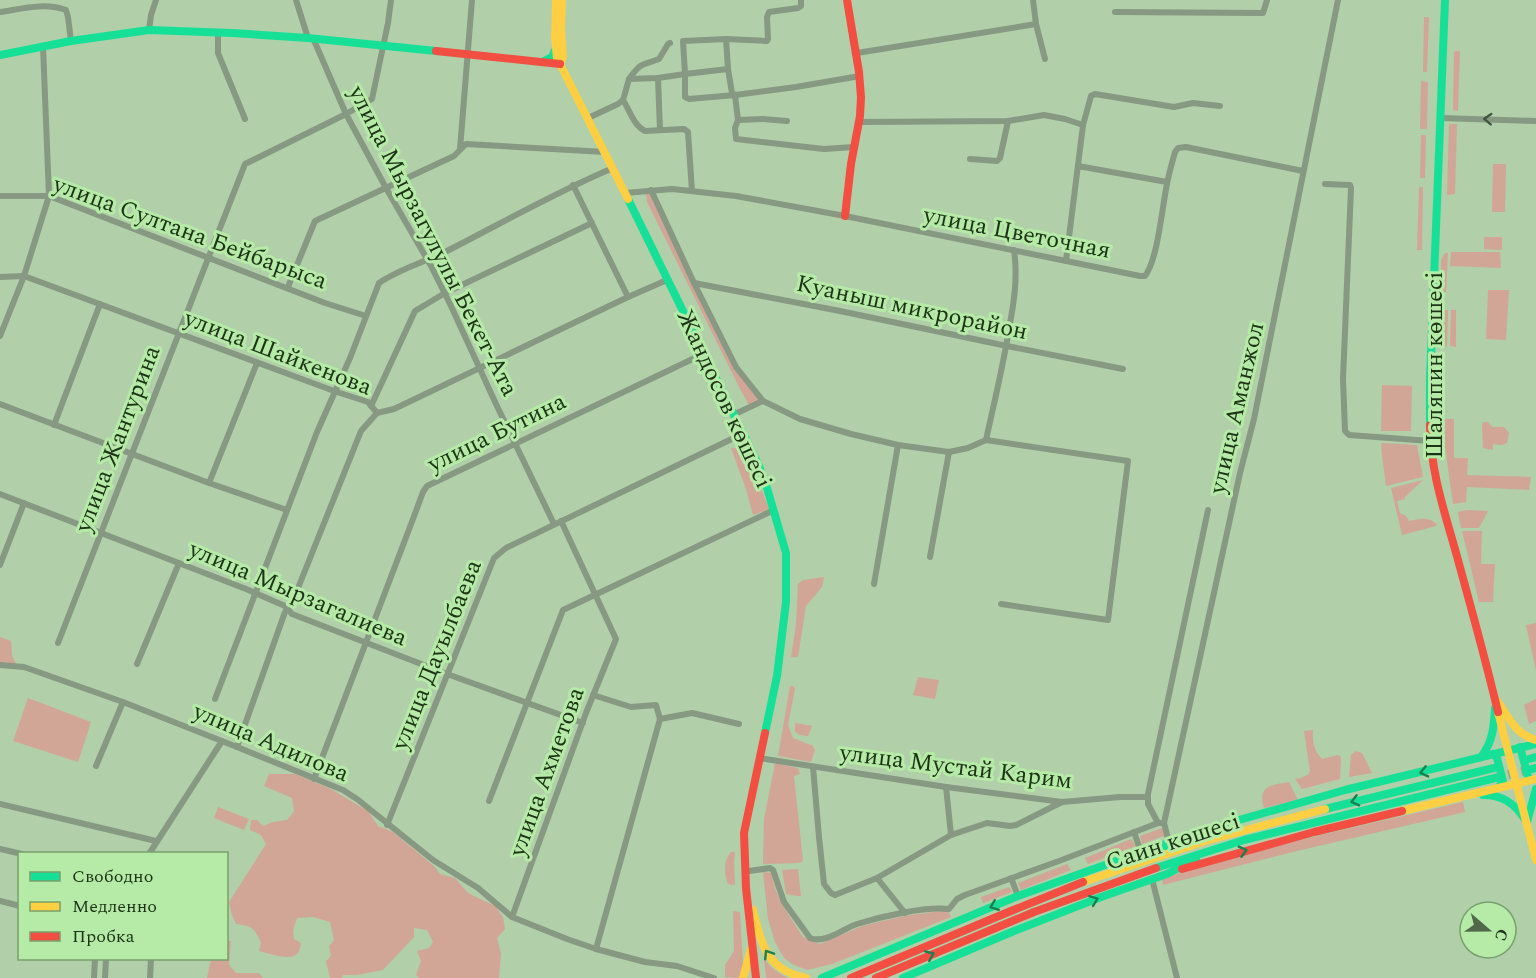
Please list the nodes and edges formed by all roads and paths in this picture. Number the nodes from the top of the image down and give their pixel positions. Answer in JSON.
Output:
{"nodes":[{"id":1,"x":156,"y":0,"type":"edge"},
{"id":2,"x":296,"y":0,"type":"edge"},
{"id":3,"x":391,"y":0,"type":"edge"},
{"id":4,"x":472,"y":0,"type":"edge"},
{"id":5,"x":556,"y":0,"type":"edge"},
{"id":6,"x":562,"y":0,"type":"edge"},
{"id":7,"x":801,"y":0,"type":"edge"},
{"id":8,"x":847,"y":0,"type":"edge"},
{"id":9,"x":1033,"y":0,"type":"edge"},
{"id":10,"x":1267,"y":0,"type":"edge"},
{"id":11,"x":1338,"y":0,"type":"edge"},
{"id":12,"x":1445,"y":0,"type":"edge"},
{"id":13,"x":0,"y":12,"type":"edge"},
{"id":14,"x":1115,"y":12,"type":"dead end"},
{"id":15,"x":1036,"y":24,"type":"junction"},
{"id":16,"x":149,"y":30,"type":"junction"},
{"id":17,"x":218,"y":32,"type":"junction"},
{"id":18,"x":311,"y":38,"type":"junction"},
{"id":19,"x":726,"y":39,"type":"junction"},
{"id":20,"x":71,"y":41,"type":"junction"},
{"id":21,"x":670,"y":43,"type":"dead end"},
{"id":22,"x":43,"y":46,"type":"junction"},
{"id":23,"x":383,"y":46,"type":"junction"},
{"id":24,"x":555,"y":50,"type":"junction"},
{"id":25,"x":857,"y":53,"type":"junction"},
{"id":26,"x":0,"y":55,"type":"edge"},
{"id":27,"x":466,"y":55,"type":"junction"},
{"id":28,"x":1045,"y":59,"type":"dead end"},
{"id":29,"x":542,"y":62,"type":"junction"},
{"id":30,"x":560,"y":64,"type":"junction"},
{"id":31,"x":728,"y":69,"type":"junction"},
{"id":32,"x":685,"y":74,"type":"junction"},
{"id":33,"x":860,"y":76,"type":"junction"},
{"id":34,"x":658,"y":78,"type":"junction"},
{"id":35,"x":629,"y":79,"type":"junction"},
{"id":36,"x":735,"y":95,"type":"junction"},
{"id":37,"x":623,"y":100,"type":"junction"},
{"id":38,"x":1220,"y":106,"type":"dead end"},
{"id":39,"x":346,"y":114,"type":"junction"},
{"id":40,"x":245,"y":118,"type":"dead end"},
{"id":41,"x":588,"y":118,"type":"junction"},
{"id":42,"x":1440,"y":118,"type":"junction"},
{"id":43,"x":738,"y":120,"type":"junction"},
{"id":44,"x":788,"y":121,"type":"dead end"},
{"id":45,"x":860,"y":122,"type":"junction"},
{"id":46,"x":1008,"y":122,"type":"junction"},
{"id":47,"x":1536,"y":122,"type":"edge"},
{"id":48,"x":1083,"y":125,"type":"junction"},
{"id":49,"x":660,"y":130,"type":"junction"},
{"id":50,"x":854,"y":147,"type":"junction"},
{"id":51,"x":460,"y":149,"type":"junction"},
{"id":52,"x":605,"y":152,"type":"junction"},
{"id":53,"x":970,"y":159,"type":"dead end"},
{"id":54,"x":1078,"y":166,"type":"junction"},
{"id":55,"x":613,"y":168,"type":"junction"},
{"id":56,"x":1303,"y":171,"type":"junction"},
{"id":57,"x":1167,"y":182,"type":"junction"},
{"id":58,"x":1325,"y":184,"type":"dead end"},
{"id":59,"x":573,"y":185,"type":"junction"},
{"id":60,"x":386,"y":188,"type":"junction"},
{"id":61,"x":651,"y":190,"type":"junction"},
{"id":62,"x":692,"y":191,"type":"junction"},
{"id":63,"x":625,"y":193,"type":"junction"},
{"id":64,"x":0,"y":196,"type":"edge"},
{"id":65,"x":49,"y":196,"type":"junction"},
{"id":66,"x":844,"y":216,"type":"junction"},
{"id":67,"x":592,"y":223,"type":"junction"},
{"id":68,"x":1014,"y":250,"type":"junction"},
{"id":69,"x":209,"y":258,"type":"junction"},
{"id":70,"x":427,"y":261,"type":"junction"},
{"id":71,"x":1066,"y":261,"type":"junction"},
{"id":72,"x":24,"y":276,"type":"junction"},
{"id":73,"x":0,"y":277,"type":"edge"},
{"id":74,"x":667,"y":280,"type":"junction"},
{"id":75,"x":694,"y":283,"type":"junction"},
{"id":76,"x":288,"y":287,"type":"junction"},
{"id":77,"x":445,"y":293,"type":"junction"},
{"id":78,"x":628,"y":297,"type":"junction"},
{"id":79,"x":100,"y":304,"type":"junction"},
{"id":80,"x":366,"y":316,"type":"junction"},
{"id":81,"x":179,"y":334,"type":"junction"},
{"id":82,"x":0,"y":336,"type":"edge"},
{"id":83,"x":1006,"y":346,"type":"junction"},
{"id":84,"x":704,"y":354,"type":"junction"},
{"id":85,"x":257,"y":363,"type":"junction"},
{"id":86,"x":480,"y":369,"type":"junction"},
{"id":87,"x":1123,"y":369,"type":"dead end"},
{"id":88,"x":334,"y":391,"type":"junction"},
{"id":89,"x":763,"y":401,"type":"junction"},
{"id":90,"x":0,"y":404,"type":"edge"},
{"id":91,"x":371,"y":406,"type":"junction"},
{"id":92,"x":377,"y":412,"type":"junction"},
{"id":93,"x":735,"y":414,"type":"junction"},
{"id":94,"x":54,"y":425,"type":"junction"},
{"id":95,"x":744,"y":434,"type":"junction"},
{"id":96,"x":986,"y":440,"type":"junction"},
{"id":97,"x":1430,"y":441,"type":"junction"},
{"id":98,"x":516,"y":444,"type":"junction"},
{"id":99,"x":898,"y":445,"type":"junction"},
{"id":100,"x":949,"y":452,"type":"junction"},
{"id":101,"x":132,"y":453,"type":"junction"},
{"id":102,"x":209,"y":483,"type":"junction"},
{"id":103,"x":0,"y":494,"type":"edge"},
{"id":104,"x":24,"y":503,"type":"junction"},
{"id":105,"x":287,"y":510,"type":"junction"},
{"id":106,"x":774,"y":510,"type":"junction"},
{"id":107,"x":1208,"y":510,"type":"dead end"},
{"id":108,"x":561,"y":521,"type":"junction"},
{"id":109,"x":554,"y":524,"type":"junction"},
{"id":110,"x":100,"y":533,"type":"junction"},
{"id":111,"x":930,"y":557,"type":"dead end"},
{"id":112,"x":179,"y":563,"type":"junction"},
{"id":113,"x":0,"y":565,"type":"edge"},
{"id":114,"x":874,"y":584,"type":"dead end"},
{"id":115,"x":255,"y":593,"type":"junction"},
{"id":116,"x":596,"y":595,"type":"junction"},
{"id":117,"x":1001,"y":604,"type":"dead end"},
{"id":118,"x":288,"y":609,"type":"junction"},
{"id":119,"x":58,"y":643,"type":"dead end"},
{"id":120,"x":367,"y":643,"type":"junction"},
{"id":121,"x":137,"y":664,"type":"dead end"},
{"id":122,"x":0,"y":665,"type":"edge"},
{"id":123,"x":447,"y":674,"type":"junction"},
{"id":124,"x":594,"y":695,"type":"junction"},
{"id":125,"x":1495,"y":698,"type":"junction"},
{"id":126,"x":215,"y":699,"type":"dead end"},
{"id":127,"x":123,"y":702,"type":"junction"},
{"id":128,"x":526,"y":704,"type":"junction"},
{"id":129,"x":660,"y":719,"type":"junction"},
{"id":130,"x":583,"y":723,"type":"junction"},
{"id":131,"x":740,"y":724,"type":"dead end"},
{"id":132,"x":222,"y":741,"type":"junction"},
{"id":133,"x":1536,"y":742,"type":"edge"},
{"id":134,"x":237,"y":747,"type":"junction"},
{"id":135,"x":1520,"y":747,"type":"junction"},
{"id":136,"x":1508,"y":751,"type":"junction"},
{"id":137,"x":1493,"y":754,"type":"junction"},
{"id":138,"x":1481,"y":757,"type":"junction"},
{"id":139,"x":759,"y":758,"type":"junction"},
{"id":140,"x":96,"y":766,"type":"dead end"},
{"id":141,"x":813,"y":766,"type":"junction"},
{"id":142,"x":1494,"y":768,"type":"tunnel mouth"},
{"id":143,"x":1495,"y":778,"type":"tunnel mouth"},
{"id":144,"x":314,"y":779,"type":"junction"},
{"id":145,"x":1532,"y":779,"type":"edge"},
{"id":146,"x":1516,"y":783,"type":"junction"},
{"id":147,"x":946,"y":787,"type":"junction"},
{"id":148,"x":1499,"y":787,"type":"junction"},
{"id":149,"x":1536,"y":789,"type":"edge"},
{"id":150,"x":753,"y":792,"type":"junction"},
{"id":151,"x":1464,"y":796,"type":"junction"},
{"id":152,"x":1148,"y":797,"type":"junction"},
{"id":153,"x":489,"y":801,"type":"dead end"},
{"id":154,"x":1062,"y":802,"type":"junction"},
{"id":155,"x":0,"y":804,"type":"edge"},
{"id":156,"x":1534,"y":805,"type":"edge"},
{"id":157,"x":1161,"y":823,"type":"junction"},
{"id":158,"x":1527,"y":823,"type":"junction"},
{"id":159,"x":387,"y":825,"type":"junction"},
{"id":160,"x":1134,"y":832,"type":"junction"},
{"id":161,"x":951,"y":835,"type":"junction"},
{"id":162,"x":156,"y":841,"type":"junction"},
{"id":163,"x":1169,"y":843,"type":"junction"},
{"id":164,"x":1202,"y":843,"type":"junction"},
{"id":165,"x":0,"y":849,"type":"edge"},
{"id":166,"x":1144,"y":851,"type":"junction"},
{"id":167,"x":1212,"y":851,"type":"junction"},
{"id":168,"x":150,"y":852,"type":"edge"},
{"id":169,"x":18,"y":853,"type":"edge"},
{"id":170,"x":1536,"y":860,"type":"edge"},
{"id":171,"x":749,"y":871,"type":"junction"},
{"id":172,"x":1167,"y":874,"type":"junction"},
{"id":173,"x":1076,"y":875,"type":"junction"},
{"id":174,"x":877,"y":878,"type":"junction"},
{"id":175,"x":1011,"y":878,"type":"junction"},
{"id":176,"x":1152,"y":879,"type":"junction"},
{"id":177,"x":1018,"y":896,"type":"junction"},
{"id":178,"x":1038,"y":900,"type":"junction"},
{"id":179,"x":0,"y":901,"type":"edge"},
{"id":180,"x":18,"y":906,"type":"edge"},
{"id":181,"x":949,"y":909,"type":"junction"},
{"id":182,"x":1072,"y":909,"type":"junction"},
{"id":183,"x":753,"y":910,"type":"junction"},
{"id":184,"x":1034,"y":912,"type":"junction"},
{"id":185,"x":905,"y":913,"type":"junction"},
{"id":186,"x":512,"y":916,"type":"junction"},
{"id":187,"x":955,"y":922,"type":"junction"},
{"id":188,"x":753,"y":943,"type":"junction"},
{"id":189,"x":596,"y":949,"type":"junction"},
{"id":190,"x":95,"y":960,"type":"edge"},
{"id":191,"x":106,"y":960,"type":"edge"},
{"id":192,"x":151,"y":960,"type":"edge"},
{"id":193,"x":826,"y":976,"type":"edge"},
{"id":194,"x":94,"y":978,"type":"edge"},
{"id":195,"x":105,"y":978,"type":"edge"},
{"id":196,"x":150,"y":978,"type":"edge"},
{"id":197,"x":714,"y":978,"type":"edge"},
{"id":198,"x":743,"y":978,"type":"edge"},
{"id":199,"x":756,"y":978,"type":"edge"},
{"id":200,"x":806,"y":978,"type":"edge"},
{"id":201,"x":814,"y":978,"type":"edge"},
{"id":202,"x":851,"y":978,"type":"edge"},
{"id":203,"x":876,"y":978,"type":"edge"},
{"id":204,"x":903,"y":978,"type":"edge"},
{"id":205,"x":1177,"y":978,"type":"edge"}],
"edges":[{"from":1,"to":16,"type":"street"},
{"from":2,"to":18,"type":"street","name":"улица Мырзагулулы Бекет-Ата"},
{"from":3,"to":23,"type":"street","name":"улица Жантурина"},
{"from":4,"to":27,"type":"street"},
{"from":5,"to":24,"type":"main road","name":"Жандосов көшесі"},
{"from":6,"to":30,"type":"main road"},
{"from":7,"to":19,"type":"street"},
{"from":8,"to":25,"type":"main road"},
{"from":9,"to":15,"type":"street"},
{"from":10,"to":14,"type":"street"},
{"from":11,"to":56,"type":"street","name":"улица Аманжол"},
{"from":12,"to":42,"type":"main road","name":"Шаляпин көшесі"},
{"from":13,"to":20,"type":"street"},
{"from":15,"to":25,"type":"street"},
{"from":15,"to":28,"type":"street"},
{"from":16,"to":17,"type":"main road"},
{"from":16,"to":20,"type":"main road"},
{"from":17,"to":18,"type":"main road"},
{"from":17,"to":40,"type":"street"},
{"from":18,"to":23,"type":"main road"},
{"from":18,"to":39,"type":"street","name":"улица Мырзагулулы Бекет-Ата"},
{"from":19,"to":31,"type":"street"},
{"from":19,"to":32,"type":"street"},
{"from":20,"to":22,"type":"main road"},
{"from":21,"to":35,"type":"street"},
{"from":22,"to":26,"type":"main road"},
{"from":22,"to":65,"type":"street"},
{"from":23,"to":27,"type":"main road"},
{"from":23,"to":39,"type":"street","name":"улица Жантурина"},
{"from":24,"to":29,"type":"main road"},
{"from":24,"to":30,"type":"main road","name":"Жандосов көшесі"},
{"from":25,"to":33,"type":"main road"},
{"from":27,"to":29,"type":"main road"},
{"from":27,"to":51,"type":"street"},
{"from":29,"to":30,"type":"main road"},
{"from":30,"to":41,"type":"main road","name":"Жандосов көшесі"},
{"from":31,"to":32,"type":"street"},
{"from":31,"to":36,"type":"street"},
{"from":32,"to":34,"type":"street"},
{"from":32,"to":36,"type":"street"},
{"from":33,"to":36,"type":"street"},
{"from":33,"to":45,"type":"main road"},
{"from":34,"to":35,"type":"street"},
{"from":34,"to":49,"type":"street"},
{"from":35,"to":37,"type":"street"},
{"from":36,"to":43,"type":"street"},
{"from":37,"to":41,"type":"street"},
{"from":37,"to":49,"type":"street"},
{"from":38,"to":48,"type":"street"},
{"from":39,"to":60,"type":"street","name":"улица Мырзагулулы Бекет-Ата"},
{"from":39,"to":69,"type":"street","name":"улица Жантурина"},
{"from":41,"to":52,"type":"main road","name":"Жандосов көшесі"},
{"from":47,"to":42,"type":"street","one_way":true},
{"from":42,"to":97,"type":"main road","name":"Шаляпин көшесі"},
{"from":43,"to":44,"type":"street"},
{"from":43,"to":50,"type":"street"},
{"from":45,"to":46,"type":"street"},
{"from":45,"to":50,"type":"main road"},
{"from":46,"to":48,"type":"street"},
{"from":46,"to":53,"type":"street"},
{"from":48,"to":54,"type":"street"},
{"from":49,"to":62,"type":"street"},
{"from":50,"to":66,"type":"main road"},
{"from":51,"to":52,"type":"street"},
{"from":51,"to":60,"type":"street"},
{"from":52,"to":55,"type":"main road","name":"Жандосов көшесі"},
{"from":54,"to":57,"type":"street"},
{"from":54,"to":71,"type":"street"},
{"from":55,"to":59,"type":"street"},
{"from":55,"to":63,"type":"main road","name":"Жандосов көшесі"},
{"from":56,"to":57,"type":"street","name":"улица Цветочная"},
{"from":56,"to":157,"type":"street","name":"улица Аманжол"},
{"from":57,"to":71,"type":"street","name":"улица Цветочная"},
{"from":58,"to":97,"type":"street"},
{"from":59,"to":67,"type":"street"},
{"from":59,"to":70,"type":"street"},
{"from":60,"to":70,"type":"street","name":"улица Мырзагулулы Бекет-Ата"},
{"from":60,"to":76,"type":"street"},
{"from":61,"to":62,"type":"street","name":"улица Цветочная"},
{"from":61,"to":63,"type":"street","name":"улица Цветочная"},
{"from":61,"to":75,"type":"street"},
{"from":62,"to":66,"type":"street","name":"улица Цветочная"},
{"from":63,"to":74,"type":"main road","name":"Жандосов көшесі"},
{"from":64,"to":65,"type":"street","name":"улица Султана Бейбарыса"},
{"from":65,"to":69,"type":"street","name":"улица Султана Бейбарыса"},
{"from":65,"to":72,"type":"street"},
{"from":66,"to":68,"type":"street","name":"улица Цветочная"},
{"from":67,"to":77,"type":"street"},
{"from":67,"to":78,"type":"street"},
{"from":68,"to":71,"type":"street","name":"улица Цветочная"},
{"from":68,"to":83,"type":"street"},
{"from":69,"to":76,"type":"street","name":"улица Султана Бейбарыса"},
{"from":69,"to":81,"type":"street","name":"улица Жантурина"},
{"from":70,"to":77,"type":"street","name":"улица Мырзагулулы Бекет-Ата"},
{"from":70,"to":80,"type":"street"},
{"from":72,"to":73,"type":"street","name":"улица Шайкенова"},
{"from":72,"to":79,"type":"street","name":"улица Шайкенова"},
{"from":72,"to":82,"type":"street"},
{"from":74,"to":78,"type":"street","name":"улица Шайкенова"},
{"from":74,"to":84,"type":"main road","name":"Жандосов көшесі"},
{"from":75,"to":83,"type":"street","name":"Куаныш микрорайон"},
{"from":75,"to":89,"type":"street"},
{"from":76,"to":80,"type":"street","name":"улица Султана Бейбарыса"},
{"from":77,"to":86,"type":"street","name":"улица Мырзагулулы Бекет-Ата"},
{"from":77,"to":91,"type":"street"},
{"from":78,"to":86,"type":"street","name":"улица Шайкенова"},
{"from":79,"to":81,"type":"street","name":"улица Шайкенова"},
{"from":79,"to":94,"type":"street"},
{"from":80,"to":88,"type":"street"},
{"from":81,"to":85,"type":"street","name":"улица Шайкенова"},
{"from":81,"to":101,"type":"street","name":"улица Жантурина"},
{"from":83,"to":87,"type":"street","name":"Куаныш микрорайон"},
{"from":83,"to":96,"type":"street"},
{"from":84,"to":93,"type":"main road","name":"Жандосов көшесі"},
{"from":84,"to":98,"type":"street","name":"улица Бутина"},
{"from":85,"to":88,"type":"street","name":"улица Шайкенова"},
{"from":85,"to":102,"type":"street"},
{"from":86,"to":92,"type":"street","name":"улица Шайкенова"},
{"from":86,"to":98,"type":"street","name":"улица Мырзагулулы Бекет-Ата"},
{"from":88,"to":91,"type":"street","name":"улица Шайкенова"},
{"from":88,"to":105,"type":"street"},
{"from":89,"to":93,"type":"street"},
{"from":89,"to":99,"type":"street"},
{"from":90,"to":94,"type":"street"},
{"from":91,"to":92,"type":"street","name":"улица Шайкенова"},
{"from":92,"to":118,"type":"street"},
{"from":93,"to":95,"type":"main road","name":"Жандосов көшесі"},
{"from":94,"to":101,"type":"street"},
{"from":95,"to":106,"type":"main road","name":"Жандосов көшесі"},
{"from":95,"to":108,"type":"street","name":"улица Дауылбаева"},
{"from":96,"to":100,"type":"street"},
{"from":96,"to":117,"type":"street"},
{"from":97,"to":125,"type":"main road","name":"Шаляпин көшесі"},
{"from":98,"to":109,"type":"street","name":"улица Мырзагулулы Бекет-Ата"},
{"from":98,"to":120,"type":"street","name":"улица Бутина"},
{"from":99,"to":100,"type":"street"},
{"from":99,"to":114,"type":"street"},
{"from":100,"to":111,"type":"street"},
{"from":101,"to":102,"type":"street"},
{"from":101,"to":110,"type":"street","name":"улица Жантурина"},
{"from":102,"to":105,"type":"street"},
{"from":103,"to":104,"type":"street","name":"улица Мырзагалиева"},
{"from":104,"to":110,"type":"street","name":"улица Мырзагалиева"},
{"from":104,"to":113,"type":"street"},
{"from":105,"to":115,"type":"street"},
{"from":106,"to":116,"type":"street"},
{"from":106,"to":139,"type":"main road","name":"Жандосов көшесі"},
{"from":107,"to":152,"type":"street"},
{"from":108,"to":109,"type":"street","name":"улица Дауылбаева"},
{"from":108,"to":116,"type":"street"},
{"from":109,"to":123,"type":"street","name":"улица Дауылбаева"},
{"from":110,"to":112,"type":"street","name":"улица Мырзагалиева"},
{"from":110,"to":119,"type":"street","name":"улица Жантурина"},
{"from":112,"to":115,"type":"street","name":"улица Мырзагалиева"},
{"from":112,"to":121,"type":"street"},
{"from":115,"to":118,"type":"street","name":"улица Мырзагалиева"},
{"from":115,"to":126,"type":"street"},
{"from":116,"to":124,"type":"street","name":"улица Ахметова"},
{"from":116,"to":128,"type":"street"},
{"from":118,"to":120,"type":"street","name":"улица Мырзагалиева"},
{"from":118,"to":134,"type":"street"},
{"from":120,"to":123,"type":"street","name":"улица Мырзагалиева"},
{"from":120,"to":144,"type":"street","name":"улица Бутина"},
{"from":122,"to":127,"type":"street","name":"улица Адилова"},
{"from":123,"to":128,"type":"street","name":"улица Мырзагалиева"},
{"from":123,"to":159,"type":"street","name":"улица Дауылбаева"},
{"from":124,"to":129,"type":"street"},
{"from":124,"to":130,"type":"street","name":"улица Ахметова"},
{"from":125,"to":133,"type":"main road"},
{"from":125,"to":136,"type":"main road","name":"Шаляпин көшесі"},
{"from":125,"to":138,"type":"main road"},
{"from":127,"to":132,"type":"street","name":"улица Адилова"},
{"from":127,"to":140,"type":"street"},
{"from":128,"to":130,"type":"street","name":"улица Мырзагалиева"},
{"from":128,"to":153,"type":"street"},
{"from":129,"to":131,"type":"street"},
{"from":129,"to":189,"type":"street"},
{"from":130,"to":186,"type":"street","name":"улица Ахметова"},
{"from":132,"to":134,"type":"street","name":"улица Адилова"},
{"from":132,"to":162,"type":"street"},
{"from":133,"to":135,"type":"main road","name":"Саин көшесі"},
{"from":134,"to":144,"type":"street","name":"улица Адилова"},
{"from":135,"to":136,"type":"main road","name":"Саин көшесі"},
{"from":135,"to":145,"type":"main road"},
{"from":136,"to":137,"type":"main road","name":"Саин көшесі"},
{"from":136,"to":146,"type":"main road","name":"Шаляпин көшесі"},
{"from":137,"to":138,"type":"main road","name":"Саин көшесі"},
{"from":137,"to":148,"type":"main road"},
{"from":138,"to":163,"type":"main road","name":"Саин көшесі","one_way":true},
{"from":139,"to":141,"type":"street","name":"улица Мустай Карим"},
{"from":139,"to":150,"type":"main road","name":"Жандосов көшесі"},
{"from":141,"to":147,"type":"street","name":"улица Мустай Карим"},
{"from":141,"to":174,"type":"street"},
{"from":142,"to":164,"type":"main road","name":"Саин көшесі","one_way":true},
{"from":143,"to":167,"type":"main road","name":"Саин көшесі"},
{"from":144,"to":159,"type":"street","name":"улица Адилова"},
{"from":145,"to":146,"type":"main road","name":"Саин көшесі"},
{"from":146,"to":148,"type":"main road","name":"Саин көшесі"},
{"from":146,"to":158,"type":"main road","name":"Шаляпин көшесі"},
{"from":147,"to":154,"type":"street","name":"улица Мустай Карим"},
{"from":147,"to":161,"type":"street"},
{"from":148,"to":151,"type":"main road","name":"Саин көшесі"},
{"from":149,"to":156,"type":"main road"},
{"from":150,"to":171,"type":"main road","name":"Жандосов көшесі"},
{"from":150,"to":188,"type":"main road","name":"Жандосов көшесі"},
{"from":151,"to":158,"type":"main road"},
{"from":172,"to":151,"type":"main road","name":"Саин көшесі","one_way":true},
{"from":152,"to":154,"type":"street","name":"улица Мустай Карим"},
{"from":152,"to":157,"type":"street"},
{"from":154,"to":161,"type":"street"},
{"from":155,"to":162,"type":"street"},
{"from":156,"to":158,"type":"main road"},
{"from":157,"to":160,"type":"street"},
{"from":157,"to":163,"type":"street"},
{"from":158,"to":170,"type":"main road","name":"Шаляпин көшесі"},
{"from":159,"to":186,"type":"street","name":"улица Адилова"},
{"from":160,"to":166,"type":"street"},
{"from":160,"to":175,"type":"street"},
{"from":161,"to":174,"type":"street"},
{"from":162,"to":168,"type":"street"},
{"from":163,"to":166,"type":"main road","name":"Саин көшесі"},
{"from":164,"to":166,"type":"main road"},
{"from":164,"to":178,"type":"main road","name":"Саин көшесі"},
{"from":165,"to":169,"type":"street"},
{"from":166,"to":173,"type":"main road","name":"Саин көшесі"},
{"from":167,"to":172,"type":"main road"},
{"from":167,"to":184,"type":"main road","name":"Саин көшесі"},
{"from":171,"to":183,"type":"main road","name":"Жандосов көшесі"},
{"from":171,"to":185,"type":"street"},
{"from":172,"to":176,"type":"main road","name":"Саин көшесі"},
{"from":173,"to":177,"type":"main road","name":"Саин көшесі"},
{"from":173,"to":178,"type":"main road"},
{"from":174,"to":185,"type":"street"},
{"from":175,"to":177,"type":"street"},
{"from":175,"to":181,"type":"street"},
{"from":182,"to":176,"type":"main road","name":"Саин көшесі","one_way":true},
{"from":176,"to":205,"type":"street"},
{"from":177,"to":187,"type":"main road","name":"Саин көшесі","one_way":true},
{"from":178,"to":202,"type":"main road","name":"Саин көшесі"},
{"from":179,"to":180,"type":"street"},
{"from":181,"to":185,"type":"street"},
{"from":181,"to":187,"type":"street"},
{"from":182,"to":184,"type":"main road"},
{"from":182,"to":204,"type":"main road","name":"Саин көшесі"},
{"from":183,"to":188,"type":"main road","name":"Жандосов көшесі"},
{"from":200,"to":183,"type":"main road","one_way":true},
{"from":203,"to":184,"type":"main road","name":"Саин көшесі","one_way":true},
{"from":186,"to":189,"type":"street","name":"улица Адилова"},
{"from":187,"to":193,"type":"main road","name":"Саин көшесі"},
{"from":188,"to":198,"type":"main road"},
{"from":188,"to":199,"type":"main road","name":"Жандосов көшесі"},
{"from":189,"to":197,"type":"street","name":"улица Адилова"},
{"from":190,"to":194,"type":"street"},
{"from":191,"to":195,"type":"street"},
{"from":192,"to":196,"type":"street"},
{"from":193,"to":201,"type":"main road","name":"Саин көшесі"}]}
